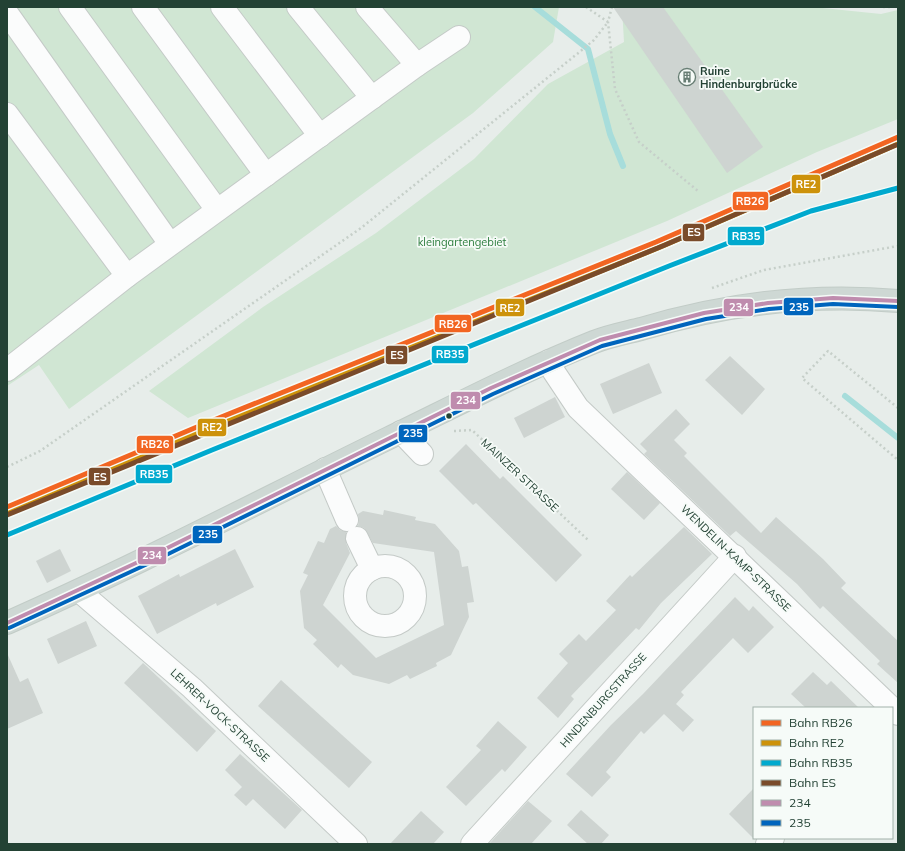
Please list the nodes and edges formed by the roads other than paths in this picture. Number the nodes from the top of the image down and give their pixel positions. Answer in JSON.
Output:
{"nodes":[{"id":1,"x":16,"y":7,"type":"edge"},
{"id":2,"x":70,"y":7,"type":"edge"},
{"id":3,"x":143,"y":7,"type":"edge"},
{"id":4,"x":222,"y":7,"type":"edge"},
{"id":5,"x":298,"y":7,"type":"edge"},
{"id":6,"x":368,"y":7,"type":"edge"},
{"id":7,"x":7,"y":13,"type":"edge"},
{"id":8,"x":459,"y":37,"type":"dead end"},
{"id":9,"x":417,"y":65,"type":"junction"},
{"id":10,"x":372,"y":98,"type":"junction"},
{"id":11,"x":7,"y":114,"type":"edge"},
{"id":12,"x":320,"y":136,"type":"junction"},
{"id":13,"x":266,"y":175,"type":"junction"},
{"id":14,"x":217,"y":210,"type":"junction"},
{"id":15,"x":170,"y":244,"type":"junction"},
{"id":16,"x":127,"y":276,"type":"junction"},
{"id":17,"x":898,"y":301,"type":"edge"},
{"id":18,"x":549,"y":361,"type":"junction"},
{"id":19,"x":7,"y":370,"type":"edge"},
{"id":20,"x":401,"y":432,"type":"junction"},
{"id":21,"x":422,"y":454,"type":"dead end"},
{"id":22,"x":325,"y":469,"type":"junction"},
{"id":23,"x":735,"y":556,"type":"junction"},
{"id":24,"x":372,"y":569,"type":"dead end"},
{"id":25,"x":79,"y":591,"type":"junction"},
{"id":26,"x":7,"y":623,"type":"edge"},
{"id":27,"x":890,"y":707,"type":"edge"},
{"id":28,"x":356,"y":844,"type":"edge"},
{"id":29,"x":472,"y":844,"type":"edge"}],
"edges":[{"from":1,"to":7,"type":"street"},
{"from":2,"to":14,"type":"street"},
{"from":3,"to":13,"type":"street"},
{"from":4,"to":12,"type":"street"},
{"from":5,"to":10,"type":"street"},
{"from":6,"to":9,"type":"street"},
{"from":7,"to":15,"type":"street"},
{"from":8,"to":9,"type":"street"},
{"from":9,"to":10,"type":"street"},
{"from":10,"to":12,"type":"street"},
{"from":11,"to":16,"type":"street"},
{"from":12,"to":13,"type":"street"},
{"from":13,"to":14,"type":"street"},
{"from":14,"to":15,"type":"street"},
{"from":15,"to":16,"type":"street"},
{"from":16,"to":19,"type":"street"},
{"from":17,"to":18,"type":"main road"},
{"from":18,"to":20,"type":"main road"},
{"from":18,"to":23,"type":"street","name":"WENDELIN-KAMP-STRASSE"},
{"from":20,"to":21,"type":"street"},
{"from":20,"to":22,"type":"main road"},
{"from":22,"to":24,"type":"street"},
{"from":22,"to":25,"type":"main road"},
{"from":23,"to":27,"type":"street","name":"WENDELIN-KAMP-STRASSE"},
{"from":23,"to":29,"type":"street","name":"HINDENBURGSTRASSE"},
{"from":25,"to":26,"type":"main road"},
{"from":25,"to":28,"type":"street","name":"LEHRER-VOCK-STRASSE"}]}
